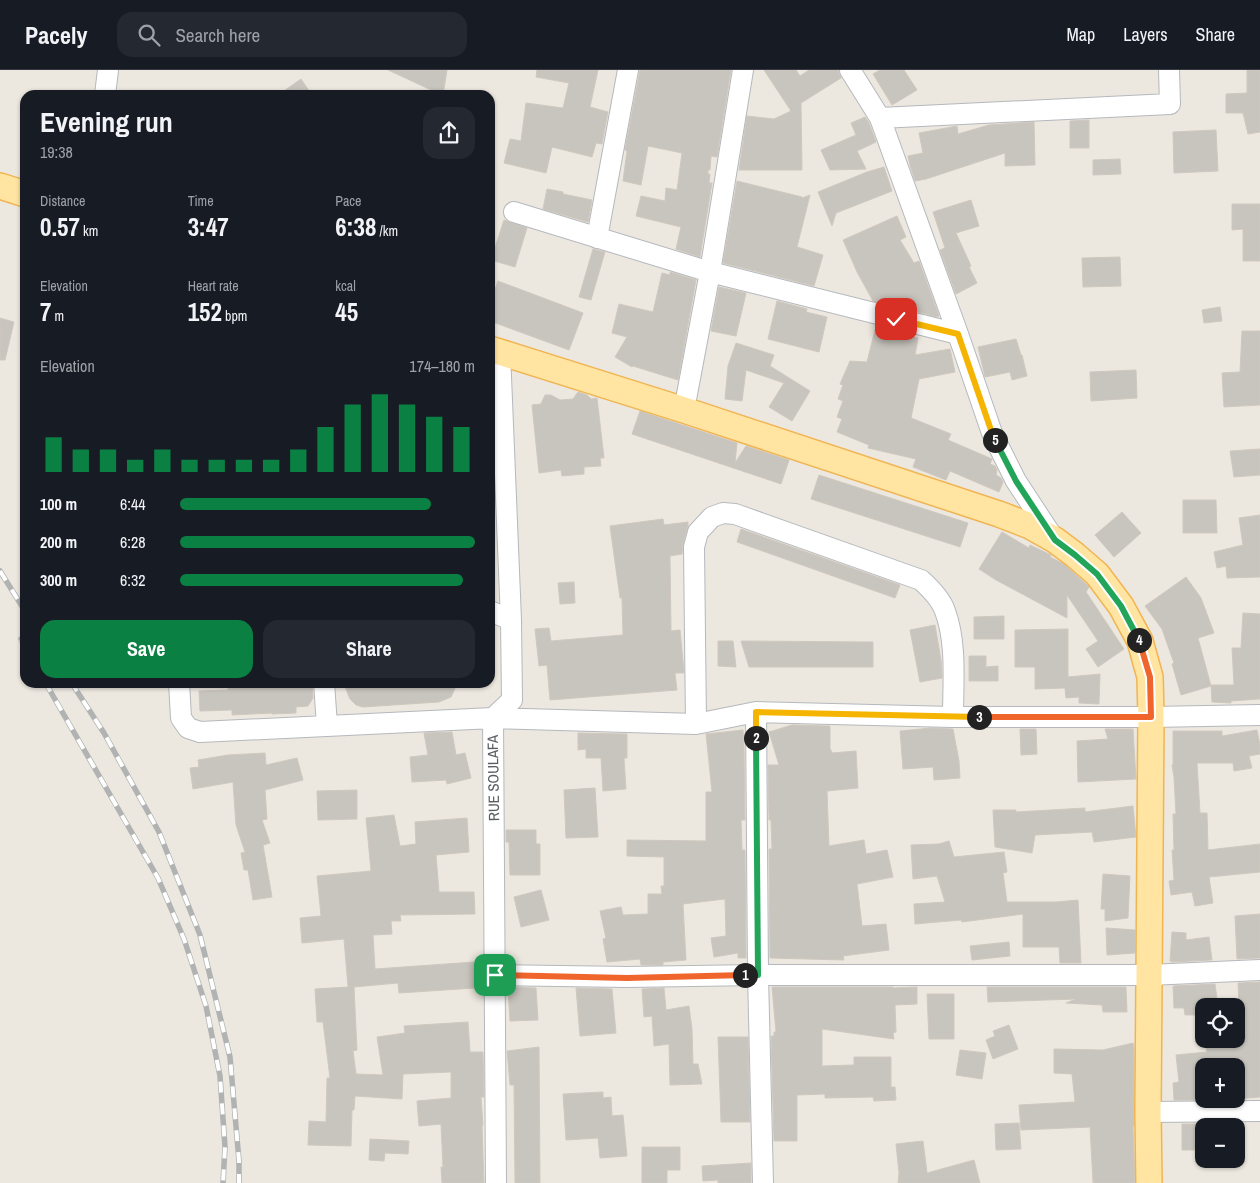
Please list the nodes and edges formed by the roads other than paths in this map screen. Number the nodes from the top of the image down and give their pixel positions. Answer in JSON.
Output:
{"nodes":[{"id":1,"x":108,"y":70,"type":"edge"},
{"id":2,"x":628,"y":70,"type":"edge"},
{"id":3,"x":742,"y":70,"type":"edge"},
{"id":4,"x":850,"y":70,"type":"edge"},
{"id":5,"x":1169,"y":70,"type":"edge"},
{"id":6,"x":106,"y":90,"type":"edge"},
{"id":7,"x":880,"y":118,"type":"junction"},
{"id":8,"x":0,"y":186,"type":"edge"},
{"id":9,"x":20,"y":192,"type":"edge"},
{"id":10,"x":514,"y":212,"type":"dead end"},
{"id":11,"x":597,"y":238,"type":"junction"},
{"id":12,"x":710,"y":272,"type":"junction"},
{"id":13,"x":958,"y":334,"type":"junction"},
{"id":14,"x":495,"y":351,"type":"edge"},
{"id":15,"x":684,"y":410,"type":"junction"},
{"id":16,"x":1055,"y":540,"type":"junction"},
{"id":17,"x":495,"y":614,"type":"edge"},
{"id":18,"x":511,"y":620,"type":"junction"},
{"id":19,"x":179,"y":688,"type":"edge"},
{"id":20,"x":324,"y":688,"type":"edge"},
{"id":21,"x":756,"y":712,"type":"junction"},
{"id":22,"x":1260,"y":715,"type":"edge"},
{"id":23,"x":953,"y":717,"type":"junction"},
{"id":24,"x":1151,"y":717,"type":"junction"},
{"id":25,"x":493,"y":718,"type":"junction"},
{"id":26,"x":696,"y":724,"type":"junction"},
{"id":27,"x":327,"y":726,"type":"junction"},
{"id":28,"x":1260,"y":970,"type":"edge"},
{"id":29,"x":495,"y":975,"type":"junction"},
{"id":30,"x":758,"y":975,"type":"junction"},
{"id":31,"x":1150,"y":975,"type":"junction"},
{"id":32,"x":1260,"y":1111,"type":"edge"},
{"id":33,"x":1148,"y":1112,"type":"junction"},
{"id":34,"x":496,"y":1183,"type":"edge"},
{"id":35,"x":763,"y":1183,"type":"edge"},
{"id":36,"x":1149,"y":1183,"type":"edge"}],
"edges":[{"from":1,"to":6,"type":"street"},
{"from":2,"to":11,"type":"street"},
{"from":3,"to":12,"type":"street"},
{"from":4,"to":7,"type":"street"},
{"from":5,"to":7,"type":"street"},
{"from":7,"to":13,"type":"street"},
{"from":8,"to":9,"type":"main road"},
{"from":10,"to":11,"type":"street"},
{"from":11,"to":12,"type":"street"},
{"from":12,"to":13,"type":"street"},
{"from":12,"to":15,"type":"street"},
{"from":13,"to":16,"type":"street"},
{"from":14,"to":15,"type":"main road"},
{"from":14,"to":18,"type":"street","name":"RUE SOULAFA"},
{"from":15,"to":16,"type":"main road"},
{"from":16,"to":24,"type":"main road"},
{"from":17,"to":18,"type":"street"},
{"from":18,"to":25,"type":"street","name":"RUE SOULAFA"},
{"from":19,"to":27,"type":"street"},
{"from":20,"to":27,"type":"street"},
{"from":21,"to":23,"type":"street"},
{"from":21,"to":26,"type":"street"},
{"from":21,"to":30,"type":"street"},
{"from":22,"to":24,"type":"street"},
{"from":23,"to":24,"type":"street"},
{"from":23,"to":26,"type":"street"},
{"from":24,"to":31,"type":"main road"},
{"from":25,"to":26,"type":"street"},
{"from":25,"to":27,"type":"street"},
{"from":25,"to":29,"type":"street","name":"RUE SOULAFA"},
{"from":28,"to":31,"type":"street"},
{"from":29,"to":30,"type":"street"},
{"from":29,"to":34,"type":"street","name":"RUE SOULAFA"},
{"from":30,"to":31,"type":"street"},
{"from":30,"to":35,"type":"street"},
{"from":31,"to":33,"type":"main road"},
{"from":32,"to":33,"type":"street"},
{"from":33,"to":36,"type":"main road"}]}
